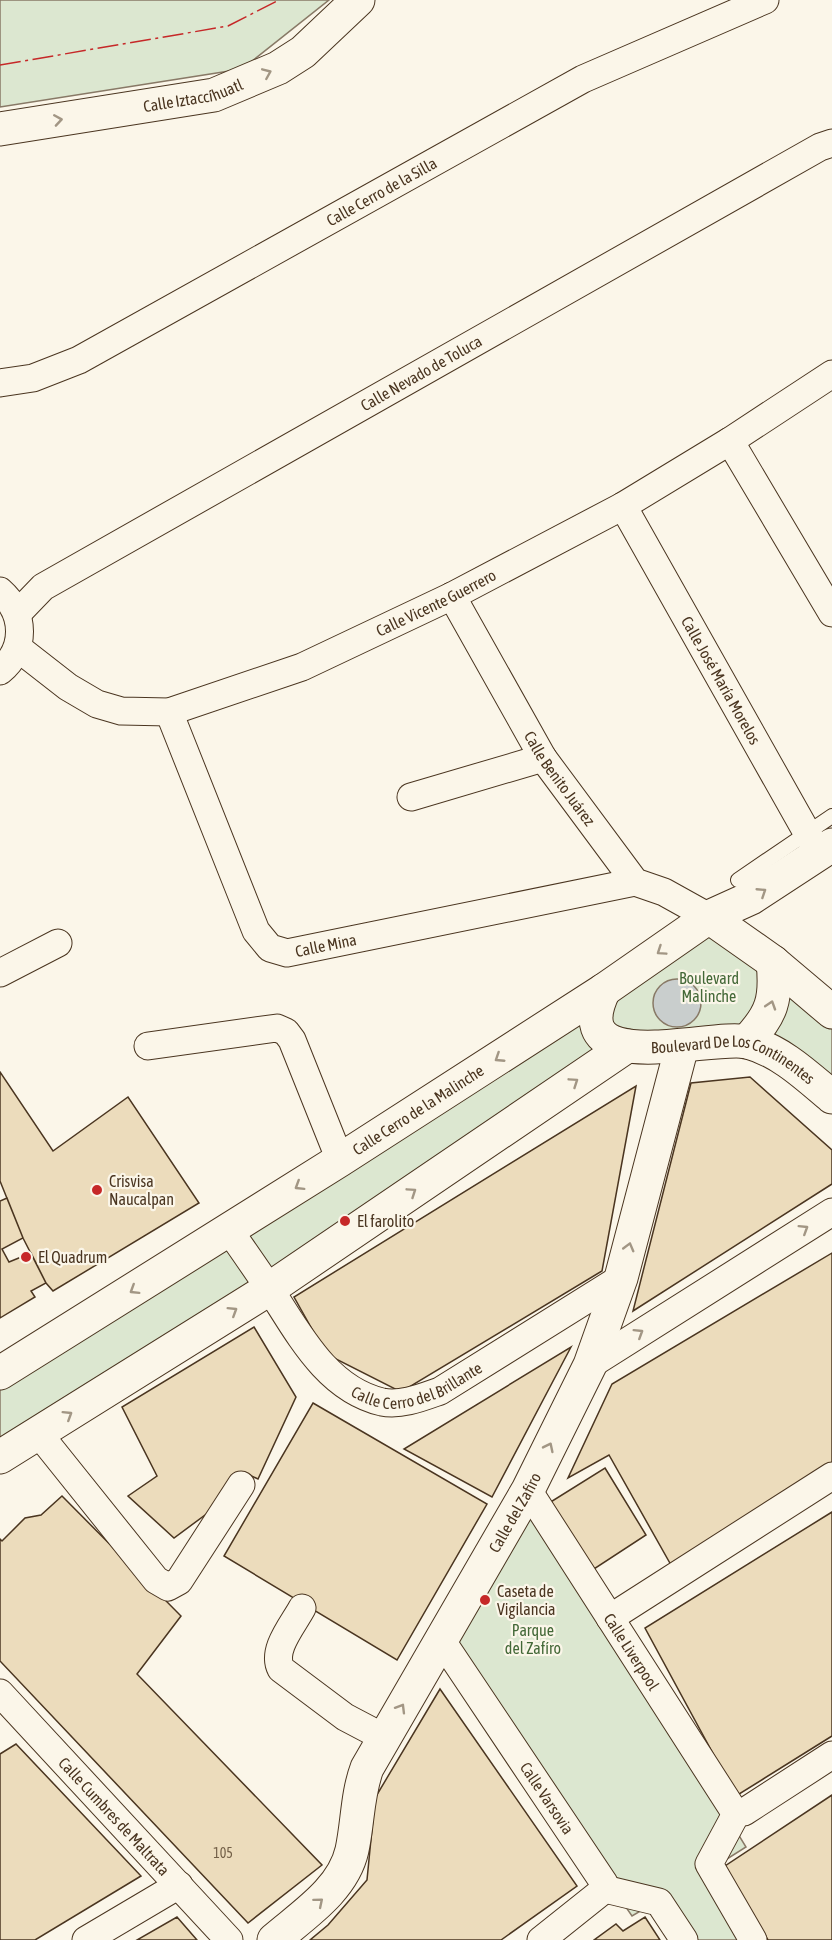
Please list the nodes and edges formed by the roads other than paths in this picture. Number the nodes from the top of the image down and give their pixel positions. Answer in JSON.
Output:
{"nodes":[{"id":1,"x":358,"y":0,"type":"edge"},
{"id":2,"x":765,"y":0,"type":"edge"},
{"id":3,"x":0,"y":129,"type":"edge"},
{"id":4,"x":832,"y":143,"type":"edge"},
{"id":5,"x":832,"y":374,"type":"edge"},
{"id":6,"x":0,"y":383,"type":"edge"},
{"id":7,"x":730,"y":441,"type":"junction"},
{"id":8,"x":623,"y":506,"type":"junction"},
{"id":9,"x":0,"y":591,"type":"edge"},
{"id":10,"x":452,"y":596,"type":"junction"},
{"id":11,"x":832,"y":613,"type":"edge"},
{"id":12,"x":17,"y":614,"type":"junction"},
{"id":13,"x":18,"y":648,"type":"junction"},
{"id":14,"x":0,"y":671,"type":"edge"},
{"id":15,"x":169,"y":712,"type":"junction"},
{"id":16,"x":543,"y":758,"type":"junction"},
{"id":17,"x":411,"y":797,"type":"dead end"},
{"id":18,"x":832,"y":816,"type":"edge"},
{"id":19,"x":819,"y":844,"type":"edge"},
{"id":20,"x":738,"y":880,"type":"dead end"},
{"id":21,"x":635,"y":882,"type":"junction"},
{"id":22,"x":709,"y":917,"type":"junction"},
{"id":23,"x":58,"y":943,"type":"dead end"},
{"id":24,"x":774,"y":962,"type":"junction"},
{"id":25,"x":0,"y":973,"type":"edge"},
{"id":26,"x":604,"y":990,"type":"junction"},
{"id":27,"x":832,"y":1012,"type":"edge"},
{"id":28,"x":746,"y":1042,"type":"junction"},
{"id":29,"x":148,"y":1046,"type":"dead end"},
{"id":30,"x":627,"y":1046,"type":"junction"},
{"id":31,"x":682,"y":1046,"type":"junction"},
{"id":32,"x":832,"y":1097,"type":"edge"},
{"id":33,"x":340,"y":1160,"type":"junction"},
{"id":34,"x":832,"y":1212,"type":"edge"},
{"id":35,"x":229,"y":1230,"type":"junction"},
{"id":36,"x":621,"y":1278,"type":"junction"},
{"id":37,"x":269,"y":1288,"type":"junction"},
{"id":38,"x":590,"y":1365,"type":"junction"},
{"id":39,"x":0,"y":1373,"type":"edge"},
{"id":40,"x":39,"y":1434,"type":"junction"},
{"id":41,"x":0,"y":1457,"type":"edge"},
{"id":42,"x":832,"y":1476,"type":"edge"},
{"id":43,"x":241,"y":1485,"type":"dead end"},
{"id":44,"x":528,"y":1491,"type":"junction"},
{"id":45,"x":302,"y":1608,"type":"dead end"},
{"id":46,"x":610,"y":1618,"type":"junction"},
{"id":47,"x":442,"y":1641,"type":"junction"},
{"id":48,"x":5,"y":1706,"type":"edge"},
{"id":49,"x":383,"y":1737,"type":"junction"},
{"id":50,"x":832,"y":1755,"type":"edge"},
{"id":51,"x":737,"y":1812,"type":"junction"},
{"id":52,"x":179,"y":1885,"type":"junction"},
{"id":53,"x":605,"y":1889,"type":"junction"},
{"id":54,"x":86,"y":1940,"type":"edge"},
{"id":55,"x":229,"y":1940,"type":"edge"},
{"id":56,"x":274,"y":1940,"type":"edge"},
{"id":57,"x":541,"y":1940,"type":"edge"},
{"id":58,"x":684,"y":1940,"type":"edge"},
{"id":59,"x":753,"y":1940,"type":"edge"}],
"edges":[{"from":3,"to":1,"type":"street","name":"Calle Iztaccíhuatl","one_way":true},
{"from":2,"to":6,"type":"street","name":"Calle Cerro de la Silla"},
{"from":4,"to":12,"type":"street","name":"Calle Nevado de Toluca"},
{"from":5,"to":7,"type":"street","name":"Calle Vicente Guerrero"},
{"from":7,"to":8,"type":"street","name":"Calle Vicente Guerrero"},
{"from":7,"to":11,"type":"street"},
{"from":8,"to":10,"type":"street","name":"Calle Vicente Guerrero"},
{"from":8,"to":19,"type":"street","name":"Calle José María Morelos"},
{"from":9,"to":12,"type":"street"},
{"from":10,"to":15,"type":"street","name":"Calle Vicente Guerrero"},
{"from":10,"to":16,"type":"street","name":"Calle Benito Juárez"},
{"from":12,"to":13,"type":"street"},
{"from":13,"to":14,"type":"street"},
{"from":13,"to":15,"type":"street","name":"Calle Vicente Guerrero"},
{"from":15,"to":21,"type":"street","name":"Calle Mina"},
{"from":16,"to":17,"type":"street"},
{"from":16,"to":21,"type":"street","name":"Calle Benito Juárez"},
{"from":18,"to":19,"type":"lane","name":"Calle Cerro de la Malinche"},
{"from":19,"to":20,"type":"lane","name":"Calle Cerro de la Malinche"},
{"from":22,"to":19,"type":"street","name":"Calle Cerro de la Malinche","one_way":true},
{"from":21,"to":22,"type":"street"},
{"from":22,"to":24,"type":"street"},
{"from":22,"to":26,"type":"street","name":"Calle Cerro de la Malinche","one_way":true},
{"from":23,"to":25,"type":"street"},
{"from":24,"to":27,"type":"street"},
{"from":28,"to":24,"type":"street","one_way":true},
{"from":26,"to":30,"type":"street"},
{"from":26,"to":33,"type":"street","name":"Calle Cerro de la Malinche","one_way":true},
{"from":28,"to":31,"type":"street","name":"Boulevard De Los Continentes"},
{"from":28,"to":32,"type":"street","name":"Boulevard De Los Continentes"},
{"from":29,"to":33,"type":"street"},
{"from":30,"to":31,"type":"street","name":"Boulevard De Los Continentes"},
{"from":37,"to":30,"type":"street","one_way":true},
{"from":36,"to":31,"type":"street","name":"Calle del Zafiro","one_way":true},
{"from":33,"to":35,"type":"street","name":"Calle Cerro de la Malinche","one_way":true},
{"from":38,"to":34,"type":"street","one_way":true},
{"from":35,"to":37,"type":"street","name":"Calle Cerro del Brillante"},
{"from":35,"to":39,"type":"street","name":"Calle Cerro de la Malinche","one_way":true},
{"from":36,"to":37,"type":"street","name":"Calle Cerro del Brillante"},
{"from":36,"to":38,"type":"street","name":"Calle del Zafiro"},
{"from":40,"to":37,"type":"street","one_way":true},
{"from":44,"to":38,"type":"street","name":"Calle del Zafiro","one_way":true},
{"from":40,"to":41,"type":"street"},
{"from":40,"to":43,"type":"street"},
{"from":42,"to":46,"type":"street"},
{"from":44,"to":46,"type":"street","name":"Calle Liverpool"},
{"from":44,"to":47,"type":"street","name":"Calle del Zafiro"},
{"from":45,"to":49,"type":"street"},
{"from":46,"to":51,"type":"street","name":"Calle Liverpool"},
{"from":49,"to":47,"type":"street","name":"Calle del Zafiro","one_way":true},
{"from":47,"to":53,"type":"street","name":"Calle Varsovia"},
{"from":48,"to":52,"type":"street","name":"Calle Cumbres de Maltrata"},
{"from":56,"to":49,"type":"street","name":"Calle del Zafiro","one_way":true},
{"from":50,"to":51,"type":"street"},
{"from":51,"to":59,"type":"street"},
{"from":52,"to":54,"type":"street"},
{"from":52,"to":55,"type":"street","name":"Calle Cumbres de Maltrata"},
{"from":53,"to":57,"type":"street"},
{"from":53,"to":58,"type":"street"}]}
